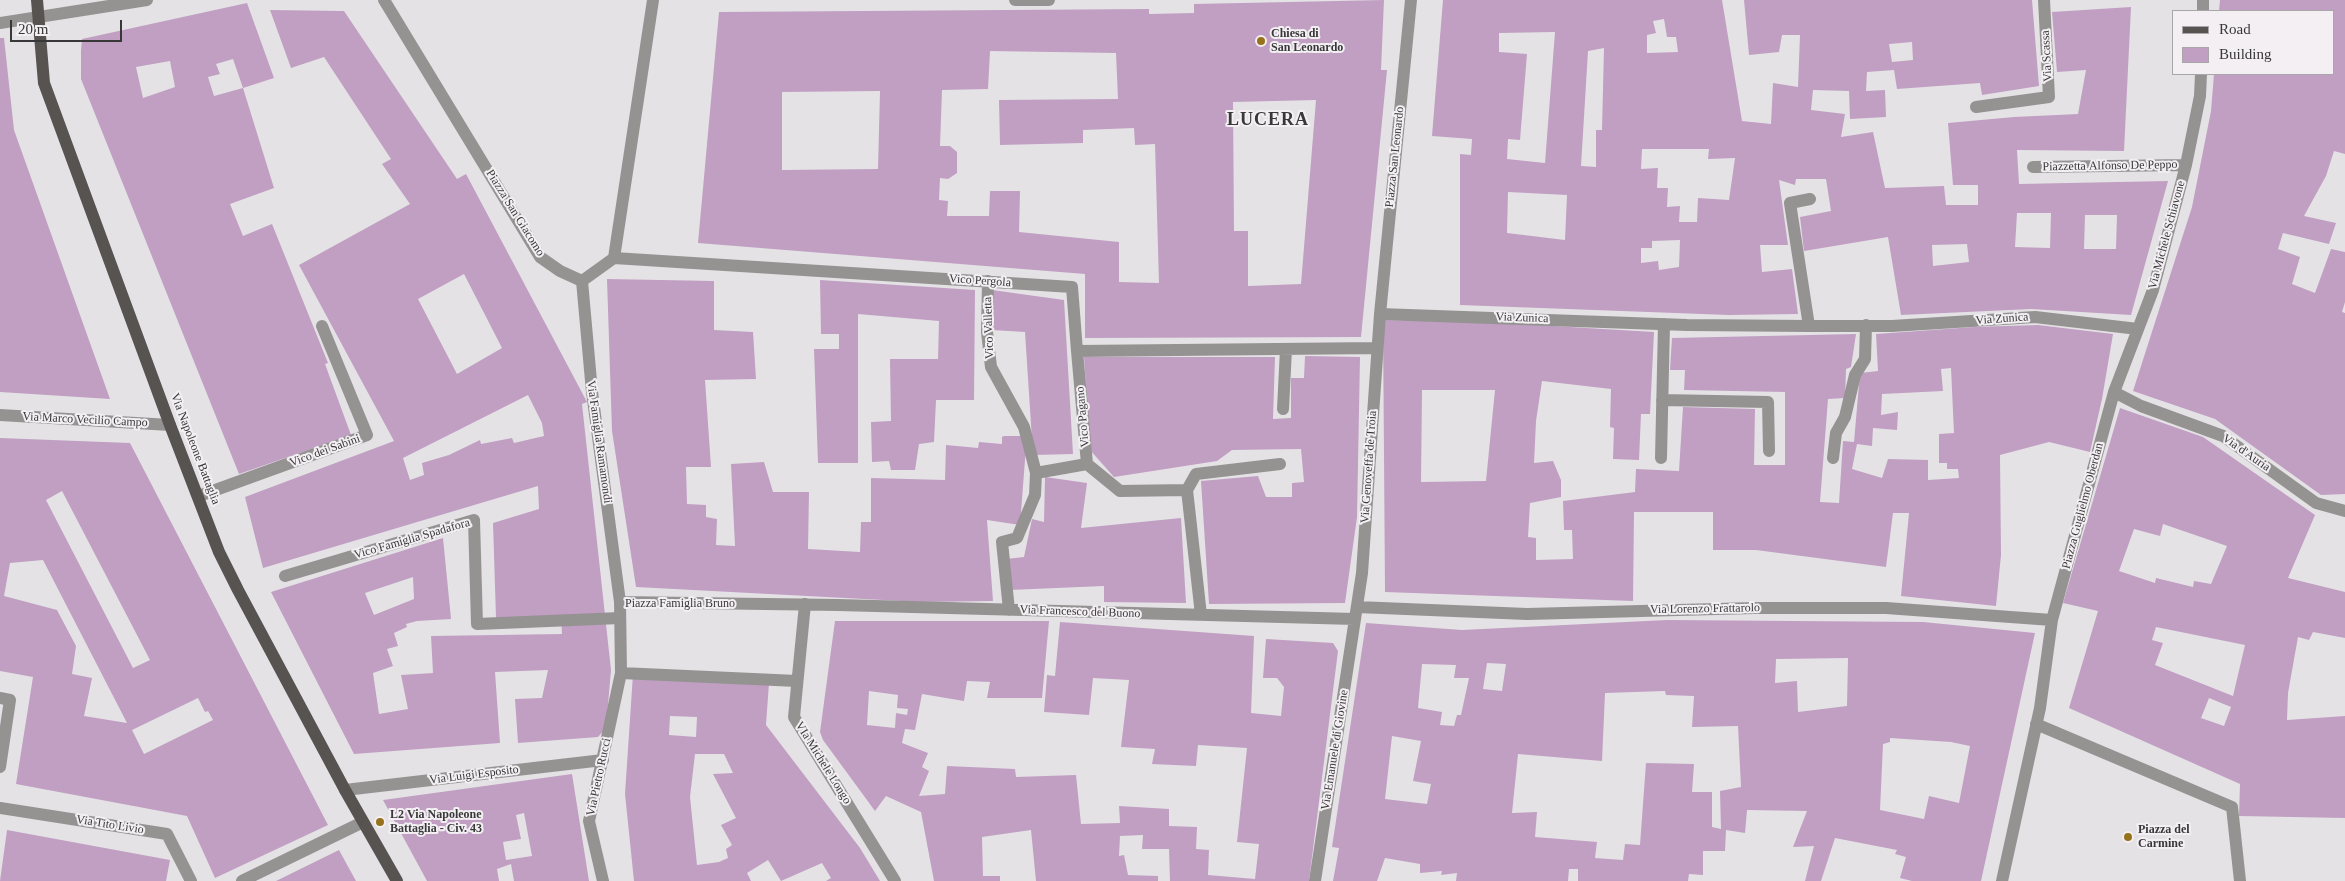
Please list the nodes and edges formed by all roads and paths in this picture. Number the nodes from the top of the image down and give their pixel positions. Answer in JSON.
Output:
{"nodes":[{"id":1,"x":37,"y":0,"type":"edge"},
{"id":2,"x":147,"y":0,"type":"edge"},
{"id":3,"x":384,"y":0,"type":"edge"},
{"id":4,"x":654,"y":0,"type":"edge"},
{"id":5,"x":1015,"y":0,"type":"edge"},
{"id":6,"x":1049,"y":0,"type":"edge"},
{"id":7,"x":1411,"y":0,"type":"edge"},
{"id":8,"x":2044,"y":0,"type":"edge"},
{"id":9,"x":37,"y":17,"type":"junction"},
{"id":10,"x":0,"y":23,"type":"edge"},
{"id":11,"x":2200,"y":75,"type":"edge"},
{"id":12,"x":1976,"y":107,"type":"dead end"},
{"id":13,"x":2186,"y":164,"type":"junction"},
{"id":14,"x":2034,"y":167,"type":"dead end"},
{"id":15,"x":1810,"y":199,"type":"dead end"},
{"id":16,"x":614,"y":258,"type":"junction"},
{"id":17,"x":582,"y":281,"type":"junction"},
{"id":18,"x":988,"y":281,"type":"junction"},
{"id":19,"x":1380,"y":314,"type":"junction"},
{"id":20,"x":1664,"y":324,"type":"junction"},
{"id":21,"x":322,"y":326,"type":"dead end"},
{"id":22,"x":1810,"y":326,"type":"junction"},
{"id":23,"x":1866,"y":326,"type":"junction"},
{"id":24,"x":2138,"y":329,"type":"junction"},
{"id":25,"x":1286,"y":348,"type":"junction"},
{"id":26,"x":1377,"y":348,"type":"junction"},
{"id":27,"x":1077,"y":351,"type":"junction"},
{"id":28,"x":2114,"y":392,"type":"junction"},
{"id":29,"x":1662,"y":400,"type":"junction"},
{"id":30,"x":1283,"y":409,"type":"dead end"},
{"id":31,"x":0,"y":415,"type":"edge"},
{"id":32,"x":170,"y":425,"type":"junction"},
{"id":33,"x":1769,"y":451,"type":"dead end"},
{"id":34,"x":1661,"y":458,"type":"dead end"},
{"id":35,"x":1833,"y":458,"type":"dead end"},
{"id":36,"x":1087,"y":464,"type":"junction"},
{"id":37,"x":1280,"y":464,"type":"dead end"},
{"id":38,"x":1036,"y":473,"type":"junction"},
{"id":39,"x":1187,"y":490,"type":"junction"},
{"id":40,"x":198,"y":496,"type":"junction"},
{"id":41,"x":2345,"y":511,"type":"edge"},
{"id":42,"x":285,"y":576,"type":"dead end"},
{"id":43,"x":620,"y":602,"type":"junction"},
{"id":44,"x":805,"y":604,"type":"junction"},
{"id":45,"x":1009,"y":610,"type":"junction"},
{"id":46,"x":1356,"y":613,"type":"junction"},
{"id":47,"x":1201,"y":615,"type":"junction"},
{"id":48,"x":620,"y":618,"type":"junction"},
{"id":49,"x":2052,"y":620,"type":"junction"},
{"id":50,"x":621,"y":673,"type":"junction"},
{"id":51,"x":797,"y":681,"type":"junction"},
{"id":52,"x":5,"y":699,"type":"edge"},
{"id":53,"x":2036,"y":724,"type":"junction"},
{"id":54,"x":602,"y":760,"type":"junction"},
{"id":55,"x":0,"y":767,"type":"edge"},
{"id":56,"x":345,"y":790,"type":"junction"},
{"id":57,"x":0,"y":808,"type":"edge"},
{"id":58,"x":363,"y":822,"type":"junction"},
{"id":59,"x":191,"y":881,"type":"edge"},
{"id":60,"x":242,"y":881,"type":"edge"},
{"id":61,"x":397,"y":881,"type":"edge"},
{"id":62,"x":603,"y":881,"type":"edge"},
{"id":63,"x":895,"y":881,"type":"edge"},
{"id":64,"x":1315,"y":881,"type":"edge"},
{"id":65,"x":2002,"y":881,"type":"edge"},
{"id":66,"x":2240,"y":881,"type":"edge"}],
"edges":[{"from":1,"to":9,"type":"main road","name":"Via Napoleone Battaglia"},
{"from":2,"to":9,"type":"street"},
{"from":3,"to":17,"type":"street","name":"Piazza San Giacomo"},
{"from":4,"to":16,"type":"street"},
{"from":5,"to":6,"type":"street"},
{"from":7,"to":19,"type":"street","name":"Piazza San Leonardo"},
{"from":8,"to":12,"type":"street","name":"Via Scassa"},
{"from":9,"to":10,"type":"street"},
{"from":9,"to":32,"type":"main road","name":"Via Napoleone Battaglia"},
{"from":11,"to":13,"type":"street","name":"Via Michele Schiavone"},
{"from":13,"to":14,"type":"street","name":"Piazzetta Alfonso De Peppo"},
{"from":13,"to":24,"type":"street","name":"Via Michele Schiavone"},
{"from":15,"to":22,"type":"street"},
{"from":16,"to":17,"type":"street"},
{"from":16,"to":18,"type":"street","name":"Vico Pergola"},
{"from":17,"to":43,"type":"street","name":"Via Famiglia Ramamondi"},
{"from":18,"to":27,"type":"street","name":"Vico Pergola"},
{"from":18,"to":38,"type":"street","name":"Vico Valletta"},
{"from":19,"to":20,"type":"street","name":"Via Zunica"},
{"from":19,"to":26,"type":"street","name":"Via Genoveffa de Troia"},
{"from":20,"to":22,"type":"street","name":"Via Zunica"},
{"from":20,"to":29,"type":"street"},
{"from":21,"to":40,"type":"street","name":"Vico dei Sabini"},
{"from":22,"to":23,"type":"street","name":"Via Zunica"},
{"from":23,"to":24,"type":"street","name":"Via Zunica"},
{"from":23,"to":35,"type":"street"},
{"from":24,"to":28,"type":"street","name":"Via Michele Schiavone"},
{"from":25,"to":26,"type":"street"},
{"from":25,"to":27,"type":"street"},
{"from":25,"to":30,"type":"street"},
{"from":26,"to":46,"type":"street","name":"Via Genoveffa de Troia"},
{"from":27,"to":36,"type":"street","name":"Vico Pagano"},
{"from":28,"to":41,"type":"street","name":"Via d'Auria"},
{"from":28,"to":49,"type":"street","name":"Piazza Guglielmo Oberdan"},
{"from":29,"to":33,"type":"street"},
{"from":29,"to":34,"type":"street"},
{"from":31,"to":32,"type":"street","name":"Via Marco Vecilio Campo"},
{"from":32,"to":40,"type":"main road","name":"Via Napoleone Battaglia"},
{"from":36,"to":38,"type":"street"},
{"from":36,"to":39,"type":"street","name":"Vico Pagano"},
{"from":37,"to":39,"type":"street"},
{"from":38,"to":45,"type":"street"},
{"from":39,"to":47,"type":"street"},
{"from":40,"to":56,"type":"main road","name":"Via Napoleone Battaglia"},
{"from":42,"to":48,"type":"street","name":"Vico Famiglia Spadafora"},
{"from":43,"to":44,"type":"street","name":"Piazza Famiglia Bruno"},
{"from":43,"to":48,"type":"street","name":"Piazza Famiglia Bruno"},
{"from":44,"to":45,"type":"street","name":"Via Francesco del Buono"},
{"from":44,"to":51,"type":"street","name":"VIa Michele Longo"},
{"from":45,"to":47,"type":"street","name":"Via Francesco del Buono"},
{"from":46,"to":47,"type":"street","name":"Via Francesco del Buono"},
{"from":46,"to":49,"type":"street","name":"Via Lorenzo Frattarolo"},
{"from":46,"to":64,"type":"street","name":"Via Emanuele di Giovine"},
{"from":48,"to":50,"type":"street","name":"Piazza Famiglia Bruno"},
{"from":49,"to":53,"type":"street"},
{"from":50,"to":51,"type":"street"},
{"from":50,"to":54,"type":"street","name":"Via Pietro Rucci"},
{"from":51,"to":63,"type":"street","name":"VIa Michele Longo"},
{"from":52,"to":55,"type":"street"},
{"from":53,"to":65,"type":"street"},
{"from":53,"to":66,"type":"street"},
{"from":54,"to":56,"type":"street","name":"Via Luigi Esposito"},
{"from":54,"to":62,"type":"street","name":"Via Pietro Rucci"},
{"from":56,"to":58,"type":"main road","name":"Via Napoleone Battaglia"},
{"from":57,"to":59,"type":"street","name":"Via Tito Livio"},
{"from":58,"to":60,"type":"street"},
{"from":58,"to":61,"type":"main road","name":"Via Napoleone Battaglia"}]}
